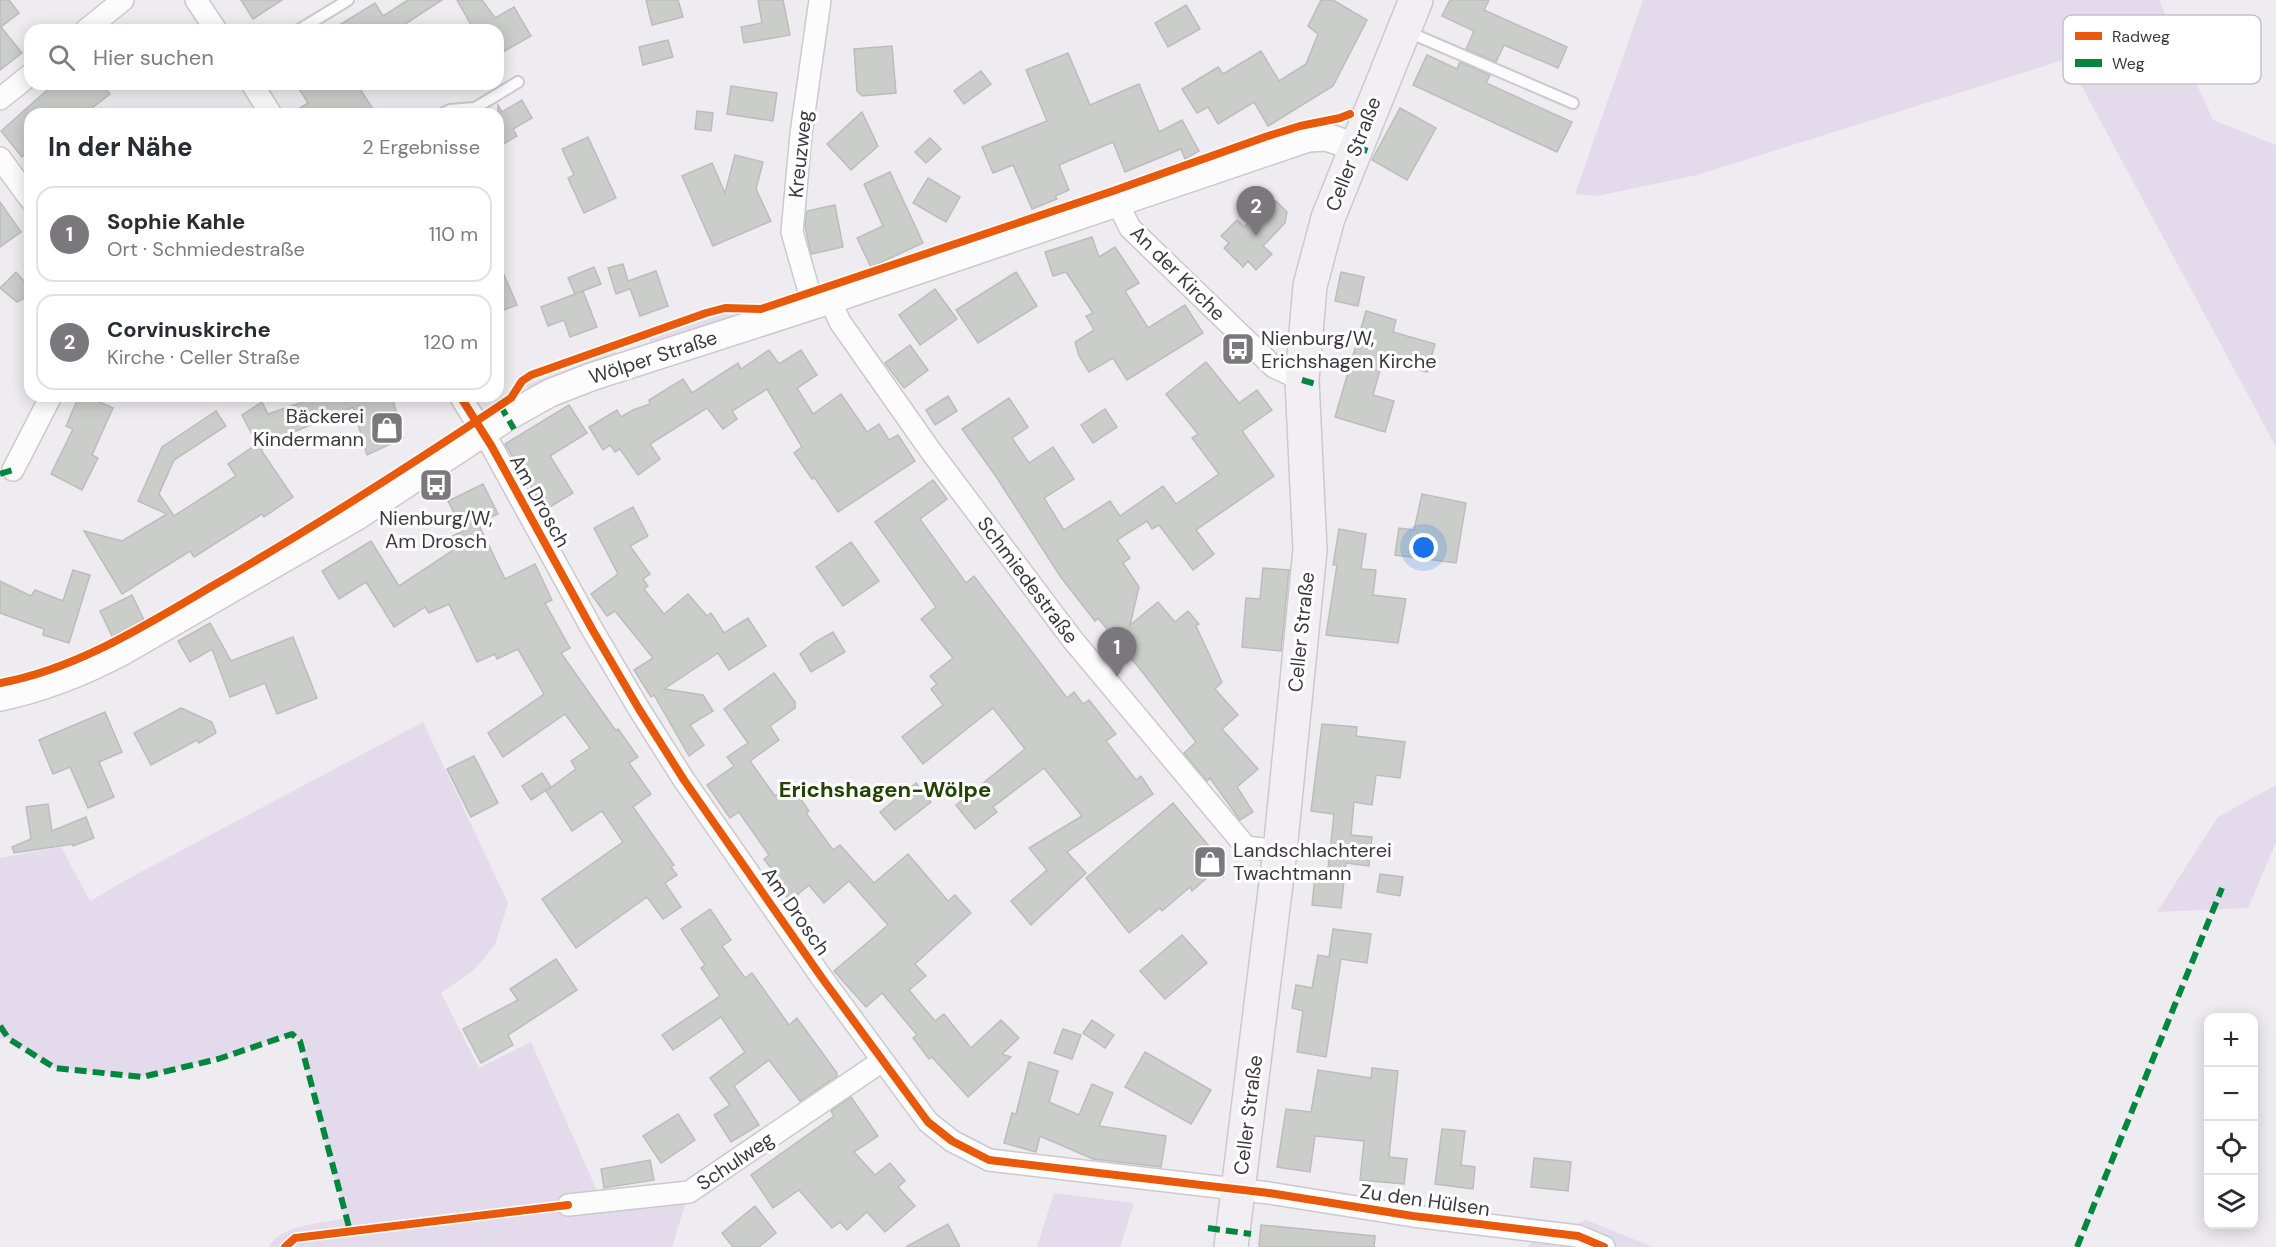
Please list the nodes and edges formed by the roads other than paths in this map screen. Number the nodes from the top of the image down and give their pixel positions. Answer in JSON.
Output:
{"nodes":[{"id":1,"x":123,"y":0,"type":"edge"},
{"id":2,"x":196,"y":0,"type":"edge"},
{"id":3,"x":348,"y":0,"type":"edge"},
{"id":4,"x":820,"y":0,"type":"edge"},
{"id":5,"x":1416,"y":0,"type":"edge"},
{"id":6,"x":93,"y":24,"type":"edge"},
{"id":7,"x":212,"y":24,"type":"edge"},
{"id":8,"x":309,"y":24,"type":"edge"},
{"id":9,"x":1402,"y":30,"type":"junction"},
{"id":10,"x":24,"y":80,"type":"edge"},
{"id":11,"x":518,"y":82,"type":"dead end"},
{"id":12,"x":256,"y":90,"type":"edge"},
{"id":13,"x":0,"y":99,"type":"edge"},
{"id":14,"x":1573,"y":103,"type":"dead end"},
{"id":15,"x":267,"y":108,"type":"edge"},
{"id":16,"x":475,"y":108,"type":"edge"},
{"id":17,"x":1356,"y":147,"type":"junction"},
{"id":18,"x":0,"y":158,"type":"edge"},
{"id":19,"x":24,"y":191,"type":"edge"},
{"id":20,"x":1118,"y":204,"type":"junction"},
{"id":21,"x":821,"y":303,"type":"junction"},
{"id":22,"x":1302,"y":380,"type":"junction"},
{"id":23,"x":48,"y":402,"type":"edge"},
{"id":24,"x":464,"y":402,"type":"edge"},
{"id":25,"x":483,"y":433,"type":"junction"},
{"id":26,"x":13,"y":470,"type":"dead end"},
{"id":27,"x":0,"y":697,"type":"edge"},
{"id":28,"x":1280,"y":851,"type":"junction"},
{"id":29,"x":882,"y":1061,"type":"junction"},
{"id":30,"x":1239,"y":1190,"type":"junction"},
{"id":31,"x":568,"y":1205,"type":"dead end"},
{"id":32,"x":1231,"y":1247,"type":"edge"},
{"id":33,"x":1604,"y":1247,"type":"edge"}],
"edges":[{"from":1,"to":6,"type":"street"},
{"from":2,"to":7,"type":"street"},
{"from":3,"to":8,"type":"lane"},
{"from":4,"to":21,"type":"street","name":"Kreuzweg"},
{"from":5,"to":9,"type":"main road","name":"Celler Straße"},
{"from":9,"to":14,"type":"lane"},
{"from":9,"to":17,"type":"main road","name":"Celler Straße"},
{"from":10,"to":13,"type":"street"},
{"from":11,"to":16,"type":"lane"},
{"from":12,"to":15,"type":"street"},
{"from":17,"to":20,"type":"street","name":"Wölper Straße"},
{"from":17,"to":22,"type":"main road","name":"Celler Straße"},
{"from":18,"to":19,"type":"street"},
{"from":20,"to":21,"type":"street","name":"Wölper Straße"},
{"from":20,"to":22,"type":"street","name":"An der Kirche"},
{"from":21,"to":25,"type":"street","name":"Wölper Straße"},
{"from":21,"to":28,"type":"street","name":"Schmiedestraße"},
{"from":22,"to":28,"type":"main road","name":"Celler Straße"},
{"from":23,"to":26,"type":"street"},
{"from":24,"to":25,"type":"street","name":"Am Drosch"},
{"from":25,"to":27,"type":"street","name":"Wölper Straße"},
{"from":25,"to":29,"type":"street","name":"Am Drosch"},
{"from":28,"to":30,"type":"main road","name":"Celler Straße"},
{"from":29,"to":30,"type":"street","name":"Am Drosch"},
{"from":29,"to":31,"type":"street","name":"Schulweg"},
{"from":30,"to":32,"type":"main road","name":"Celler Straße"},
{"from":30,"to":33,"type":"street","name":"Zu den Hülsen"}]}
